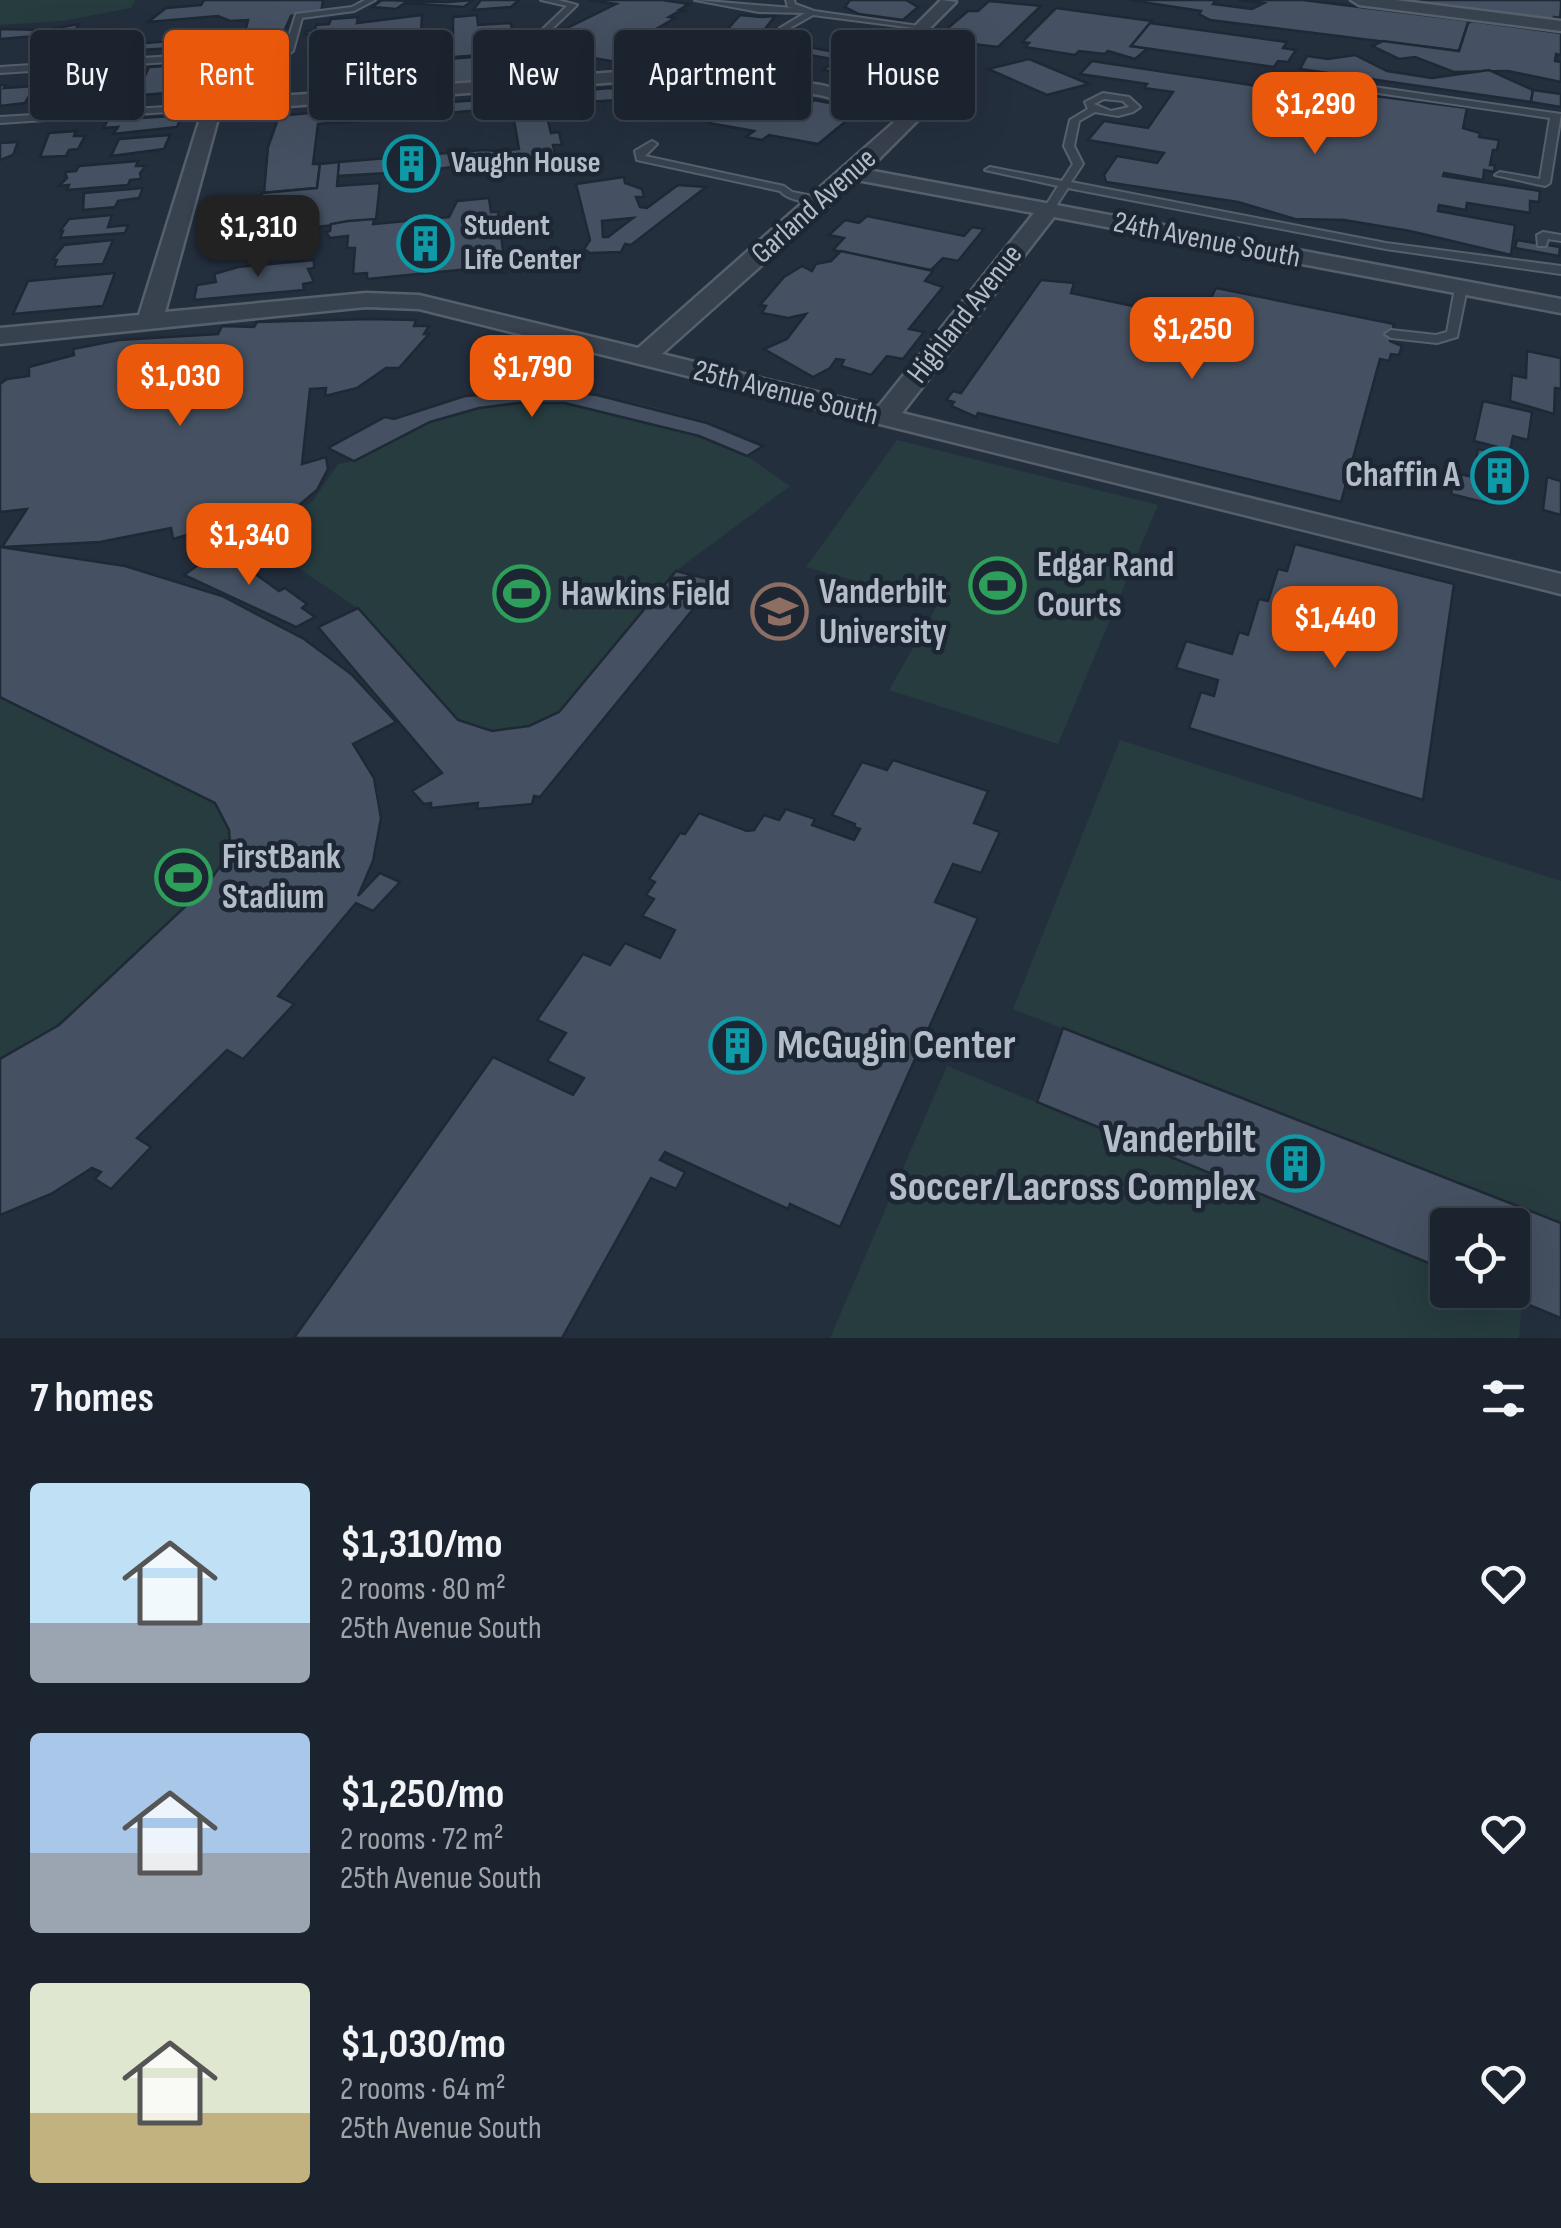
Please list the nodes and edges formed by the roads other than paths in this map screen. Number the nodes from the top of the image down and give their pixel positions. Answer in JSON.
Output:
{"nodes":[{"id":1,"x":325,"y":0,"type":"edge"},
{"id":2,"x":372,"y":0,"type":"edge"},
{"id":3,"x":545,"y":0,"type":"edge"},
{"id":4,"x":699,"y":0,"type":"edge"},
{"id":5,"x":790,"y":0,"type":"edge"},
{"id":6,"x":1359,"y":0,"type":"edge"},
{"id":7,"x":951,"y":1,"type":"edge"},
{"id":8,"x":324,"y":12,"type":"junction"},
{"id":9,"x":808,"y":12,"type":"junction"},
{"id":10,"x":1561,"y":26,"type":"edge"},
{"id":11,"x":922,"y":27,"type":"junction"},
{"id":12,"x":547,"y":30,"type":"edge"},
{"id":13,"x":782,"y":30,"type":"dead end"},
{"id":14,"x":923,"y":30,"type":"edge"},
{"id":15,"x":289,"y":51,"type":"edge"},
{"id":16,"x":164,"y":59,"type":"edge"},
{"id":17,"x":0,"y":70,"type":"edge"},
{"id":18,"x":1298,"y":79,"type":"dead end"},
{"id":19,"x":473,"y":87,"type":"edge"},
{"id":20,"x":289,"y":100,"type":"edge"},
{"id":21,"x":164,"y":109,"type":"edge"},
{"id":22,"x":1094,"y":109,"type":"dead end"},
{"id":23,"x":1558,"y":117,"type":"edge"},
{"id":24,"x":0,"y":120,"type":"edge"},
{"id":25,"x":208,"y":120,"type":"edge"},
{"id":26,"x":908,"y":120,"type":"edge"},
{"id":27,"x":652,"y":144,"type":"dead end"},
{"id":28,"x":990,"y":170,"type":"dead end"},
{"id":29,"x":853,"y":174,"type":"junction"},
{"id":30,"x":1500,"y":175,"type":"dead end"},
{"id":31,"x":1067,"y":185,"type":"junction"},
{"id":32,"x":823,"y":199,"type":"junction"},
{"id":33,"x":1048,"y":210,"type":"junction"},
{"id":34,"x":1561,"y":238,"type":"edge"},
{"id":35,"x":1542,"y":267,"type":"junction"},
{"id":36,"x":1561,"y":270,"type":"edge"},
{"id":37,"x":1461,"y":288,"type":"junction"},
{"id":38,"x":1561,"y":306,"type":"edge"},
{"id":39,"x":150,"y":321,"type":"junction"},
{"id":40,"x":1392,"y":334,"type":"dead end"},
{"id":41,"x":0,"y":336,"type":"edge"},
{"id":42,"x":644,"y":357,"type":"junction"},
{"id":43,"x":883,"y":418,"type":"junction"},
{"id":44,"x":1561,"y":584,"type":"edge"}],
"edges":[{"from":1,"to":8,"type":"lane"},
{"from":2,"to":8,"type":"lane"},
{"from":3,"to":12,"type":"lane"},
{"from":4,"to":9,"type":"lane"},
{"from":5,"to":9,"type":"lane"},
{"from":6,"to":10,"type":"street"},
{"from":7,"to":11,"type":"street"},
{"from":8,"to":15,"type":"lane"},
{"from":9,"to":11,"type":"lane"},
{"from":9,"to":13,"type":"lane"},
{"from":11,"to":14,"type":"street"},
{"from":16,"to":17,"type":"lane"},
{"from":18,"to":23,"type":"lane"},
{"from":19,"to":20,"type":"street"},
{"from":21,"to":24,"type":"lane"},
{"from":22,"to":31,"type":"lane"},
{"from":23,"to":30,"type":"lane"},
{"from":25,"to":39,"type":"street"},
{"from":26,"to":29,"type":"street","name":"Garland Avenue"},
{"from":27,"to":32,"type":"lane"},
{"from":28,"to":31,"type":"lane"},
{"from":29,"to":32,"type":"street","name":"Garland Avenue"},
{"from":29,"to":33,"type":"street","name":"24th Avenue South"},
{"from":31,"to":33,"type":"lane"},
{"from":31,"to":35,"type":"lane"},
{"from":32,"to":42,"type":"street","name":"Garland Avenue"},
{"from":33,"to":37,"type":"street","name":"24th Avenue South"},
{"from":33,"to":43,"type":"street","name":"Highland Avenue"},
{"from":34,"to":35,"type":"lane"},
{"from":35,"to":36,"type":"lane"},
{"from":37,"to":38,"type":"street","name":"24th Avenue South"},
{"from":37,"to":40,"type":"lane"},
{"from":39,"to":41,"type":"street","name":"25th Avenue South"},
{"from":39,"to":42,"type":"street","name":"25th Avenue South"},
{"from":42,"to":43,"type":"street","name":"25th Avenue South"},
{"from":43,"to":44,"type":"street","name":"25th Avenue South"}]}
